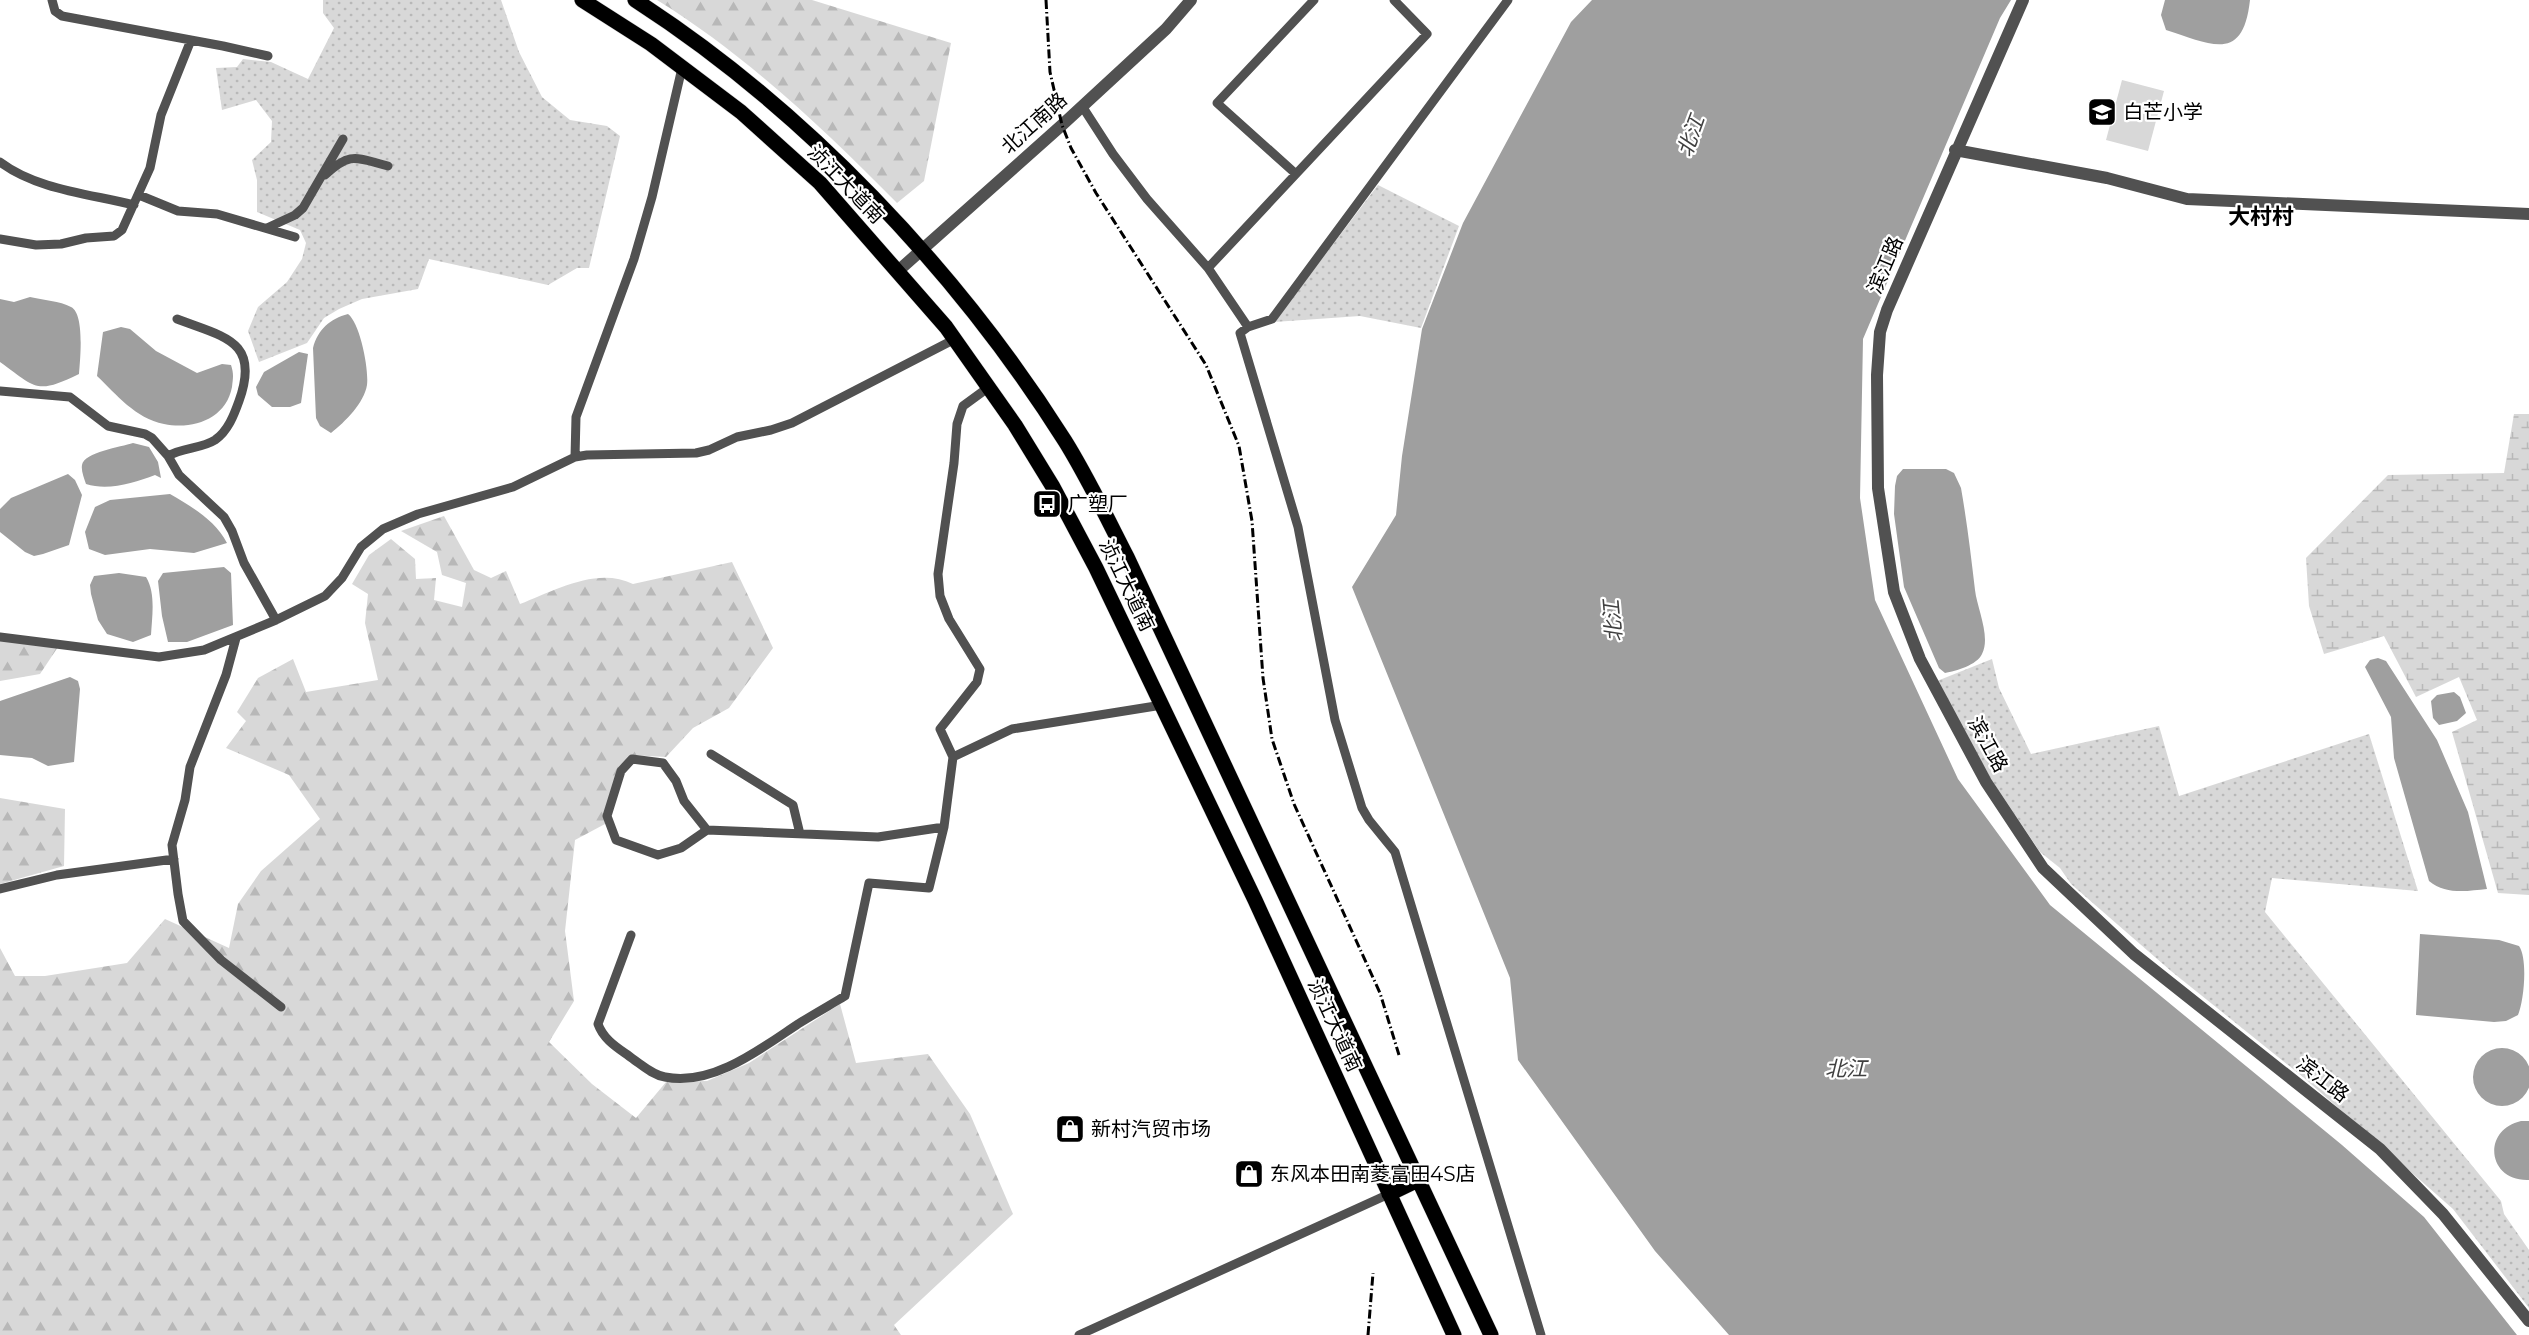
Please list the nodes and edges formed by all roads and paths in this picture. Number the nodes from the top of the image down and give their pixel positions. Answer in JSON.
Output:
{"nodes":[{"id":1,"x":52,"y":0,"type":"edge"},
{"id":2,"x":582,"y":0,"type":"edge"},
{"id":3,"x":634,"y":0,"type":"edge"},
{"id":4,"x":1191,"y":0,"type":"edge"},
{"id":5,"x":1314,"y":0,"type":"edge"},
{"id":6,"x":1395,"y":0,"type":"edge"},
{"id":7,"x":1508,"y":0,"type":"edge"},
{"id":8,"x":2023,"y":0,"type":"edge"},
{"id":9,"x":191,"y":40,"type":"junction"},
{"id":10,"x":268,"y":56,"type":"dead end"},
{"id":11,"x":682,"y":68,"type":"junction"},
{"id":12,"x":1082,"y":106,"type":"junction"},
{"id":13,"x":343,"y":140,"type":"dead end"},
{"id":14,"x":1955,"y":150,"type":"junction"},
{"id":15,"x":0,"y":162,"type":"edge"},
{"id":16,"x":388,"y":166,"type":"dead end"},
{"id":17,"x":1296,"y":174,"type":"junction"},
{"id":18,"x":317,"y":183,"type":"junction"},
{"id":19,"x":139,"y":195,"type":"junction"},
{"id":20,"x":134,"y":206,"type":"junction"},
{"id":21,"x":2529,"y":214,"type":"edge"},
{"id":22,"x":267,"y":228,"type":"junction"},
{"id":23,"x":295,"y":237,"type":"dead end"},
{"id":24,"x":0,"y":239,"type":"edge"},
{"id":25,"x":920,"y":251,"type":"junction"},
{"id":26,"x":1208,"y":268,"type":"junction"},
{"id":27,"x":898,"y":271,"type":"junction"},
{"id":28,"x":177,"y":319,"type":"dead end"},
{"id":29,"x":1248,"y":327,"type":"junction"},
{"id":30,"x":955,"y":339,"type":"junction"},
{"id":31,"x":989,"y":387,"type":"junction"},
{"id":32,"x":0,"y":391,"type":"edge"},
{"id":33,"x":168,"y":456,"type":"junction"},
{"id":34,"x":575,"y":457,"type":"junction"},
{"id":35,"x":276,"y":620,"type":"junction"},
{"id":36,"x":0,"y":637,"type":"edge"},
{"id":37,"x":236,"y":638,"type":"junction"},
{"id":38,"x":1162,"y":705,"type":"junction"},
{"id":39,"x":711,"y":754,"type":"dead end"},
{"id":40,"x":953,"y":758,"type":"junction"},
{"id":41,"x":944,"y":827,"type":"junction"},
{"id":42,"x":707,"y":830,"type":"junction"},
{"id":43,"x":800,"y":834,"type":"junction"},
{"id":44,"x":174,"y":859,"type":"junction"},
{"id":45,"x":0,"y":889,"type":"edge"},
{"id":46,"x":631,"y":935,"type":"dead end"},
{"id":47,"x":281,"y":1007,"type":"dead end"},
{"id":48,"x":1418,"y":1180,"type":"junction"},
{"id":49,"x":1389,"y":1194,"type":"junction"},
{"id":50,"x":2529,"y":1321,"type":"edge"},
{"id":51,"x":1078,"y":1335,"type":"edge"},
{"id":52,"x":1454,"y":1335,"type":"edge"},
{"id":53,"x":1491,"y":1335,"type":"edge"},
{"id":54,"x":1541,"y":1335,"type":"edge"}],
"edges":[{"from":1,"to":9,"type":"street"},
{"from":2,"to":11,"type":"main road","name":"浈江大道南"},
{"from":3,"to":25,"type":"main road","name":"浈江大道南"},
{"from":4,"to":12,"type":"street","name":"北江南路"},
{"from":5,"to":17,"type":"street"},
{"from":6,"to":17,"type":"street"},
{"from":7,"to":29,"type":"street"},
{"from":8,"to":14,"type":"street","name":"滨江路"},
{"from":9,"to":10,"type":"street"},
{"from":9,"to":19,"type":"street"},
{"from":11,"to":27,"type":"main road","name":"浈江大道南"},
{"from":11,"to":34,"type":"street"},
{"from":12,"to":25,"type":"street","name":"北江南路"},
{"from":12,"to":26,"type":"street"},
{"from":13,"to":18,"type":"street"},
{"from":14,"to":21,"type":"street"},
{"from":14,"to":50,"type":"street","name":"滨江路"},
{"from":15,"to":20,"type":"street"},
{"from":16,"to":18,"type":"street"},
{"from":17,"to":26,"type":"street"},
{"from":18,"to":22,"type":"street"},
{"from":19,"to":20,"type":"street"},
{"from":19,"to":22,"type":"street"},
{"from":20,"to":24,"type":"street"},
{"from":22,"to":23,"type":"street"},
{"from":25,"to":27,"type":"street","name":"北江南路"},
{"from":25,"to":48,"type":"main road","name":"浈江大道南"},
{"from":26,"to":29,"type":"street"},
{"from":27,"to":30,"type":"main road","name":"浈江大道南"},
{"from":28,"to":33,"type":"street"},
{"from":29,"to":54,"type":"street"},
{"from":30,"to":31,"type":"main road","name":"浈江大道南"},
{"from":30,"to":34,"type":"street"},
{"from":31,"to":38,"type":"main road","name":"浈江大道南"},
{"from":31,"to":40,"type":"street"},
{"from":32,"to":33,"type":"street"},
{"from":33,"to":35,"type":"street"},
{"from":34,"to":35,"type":"street"},
{"from":35,"to":37,"type":"street"},
{"from":36,"to":37,"type":"street"},
{"from":37,"to":44,"type":"street"},
{"from":38,"to":40,"type":"street"},
{"from":38,"to":49,"type":"main road","name":"浈江大道南"},
{"from":39,"to":43,"type":"street"},
{"from":40,"to":41,"type":"street"},
{"from":41,"to":43,"type":"street"},
{"from":41,"to":46,"type":"street"},
{"from":42,"to":42,"type":"street"},
{"from":42,"to":43,"type":"street"},
{"from":44,"to":45,"type":"street"},
{"from":44,"to":47,"type":"street"},
{"from":48,"to":49,"type":"main road"},
{"from":48,"to":53,"type":"main road","name":"浈江大道南"},
{"from":49,"to":51,"type":"street"},
{"from":49,"to":52,"type":"main road","name":"浈江大道南"}]}
